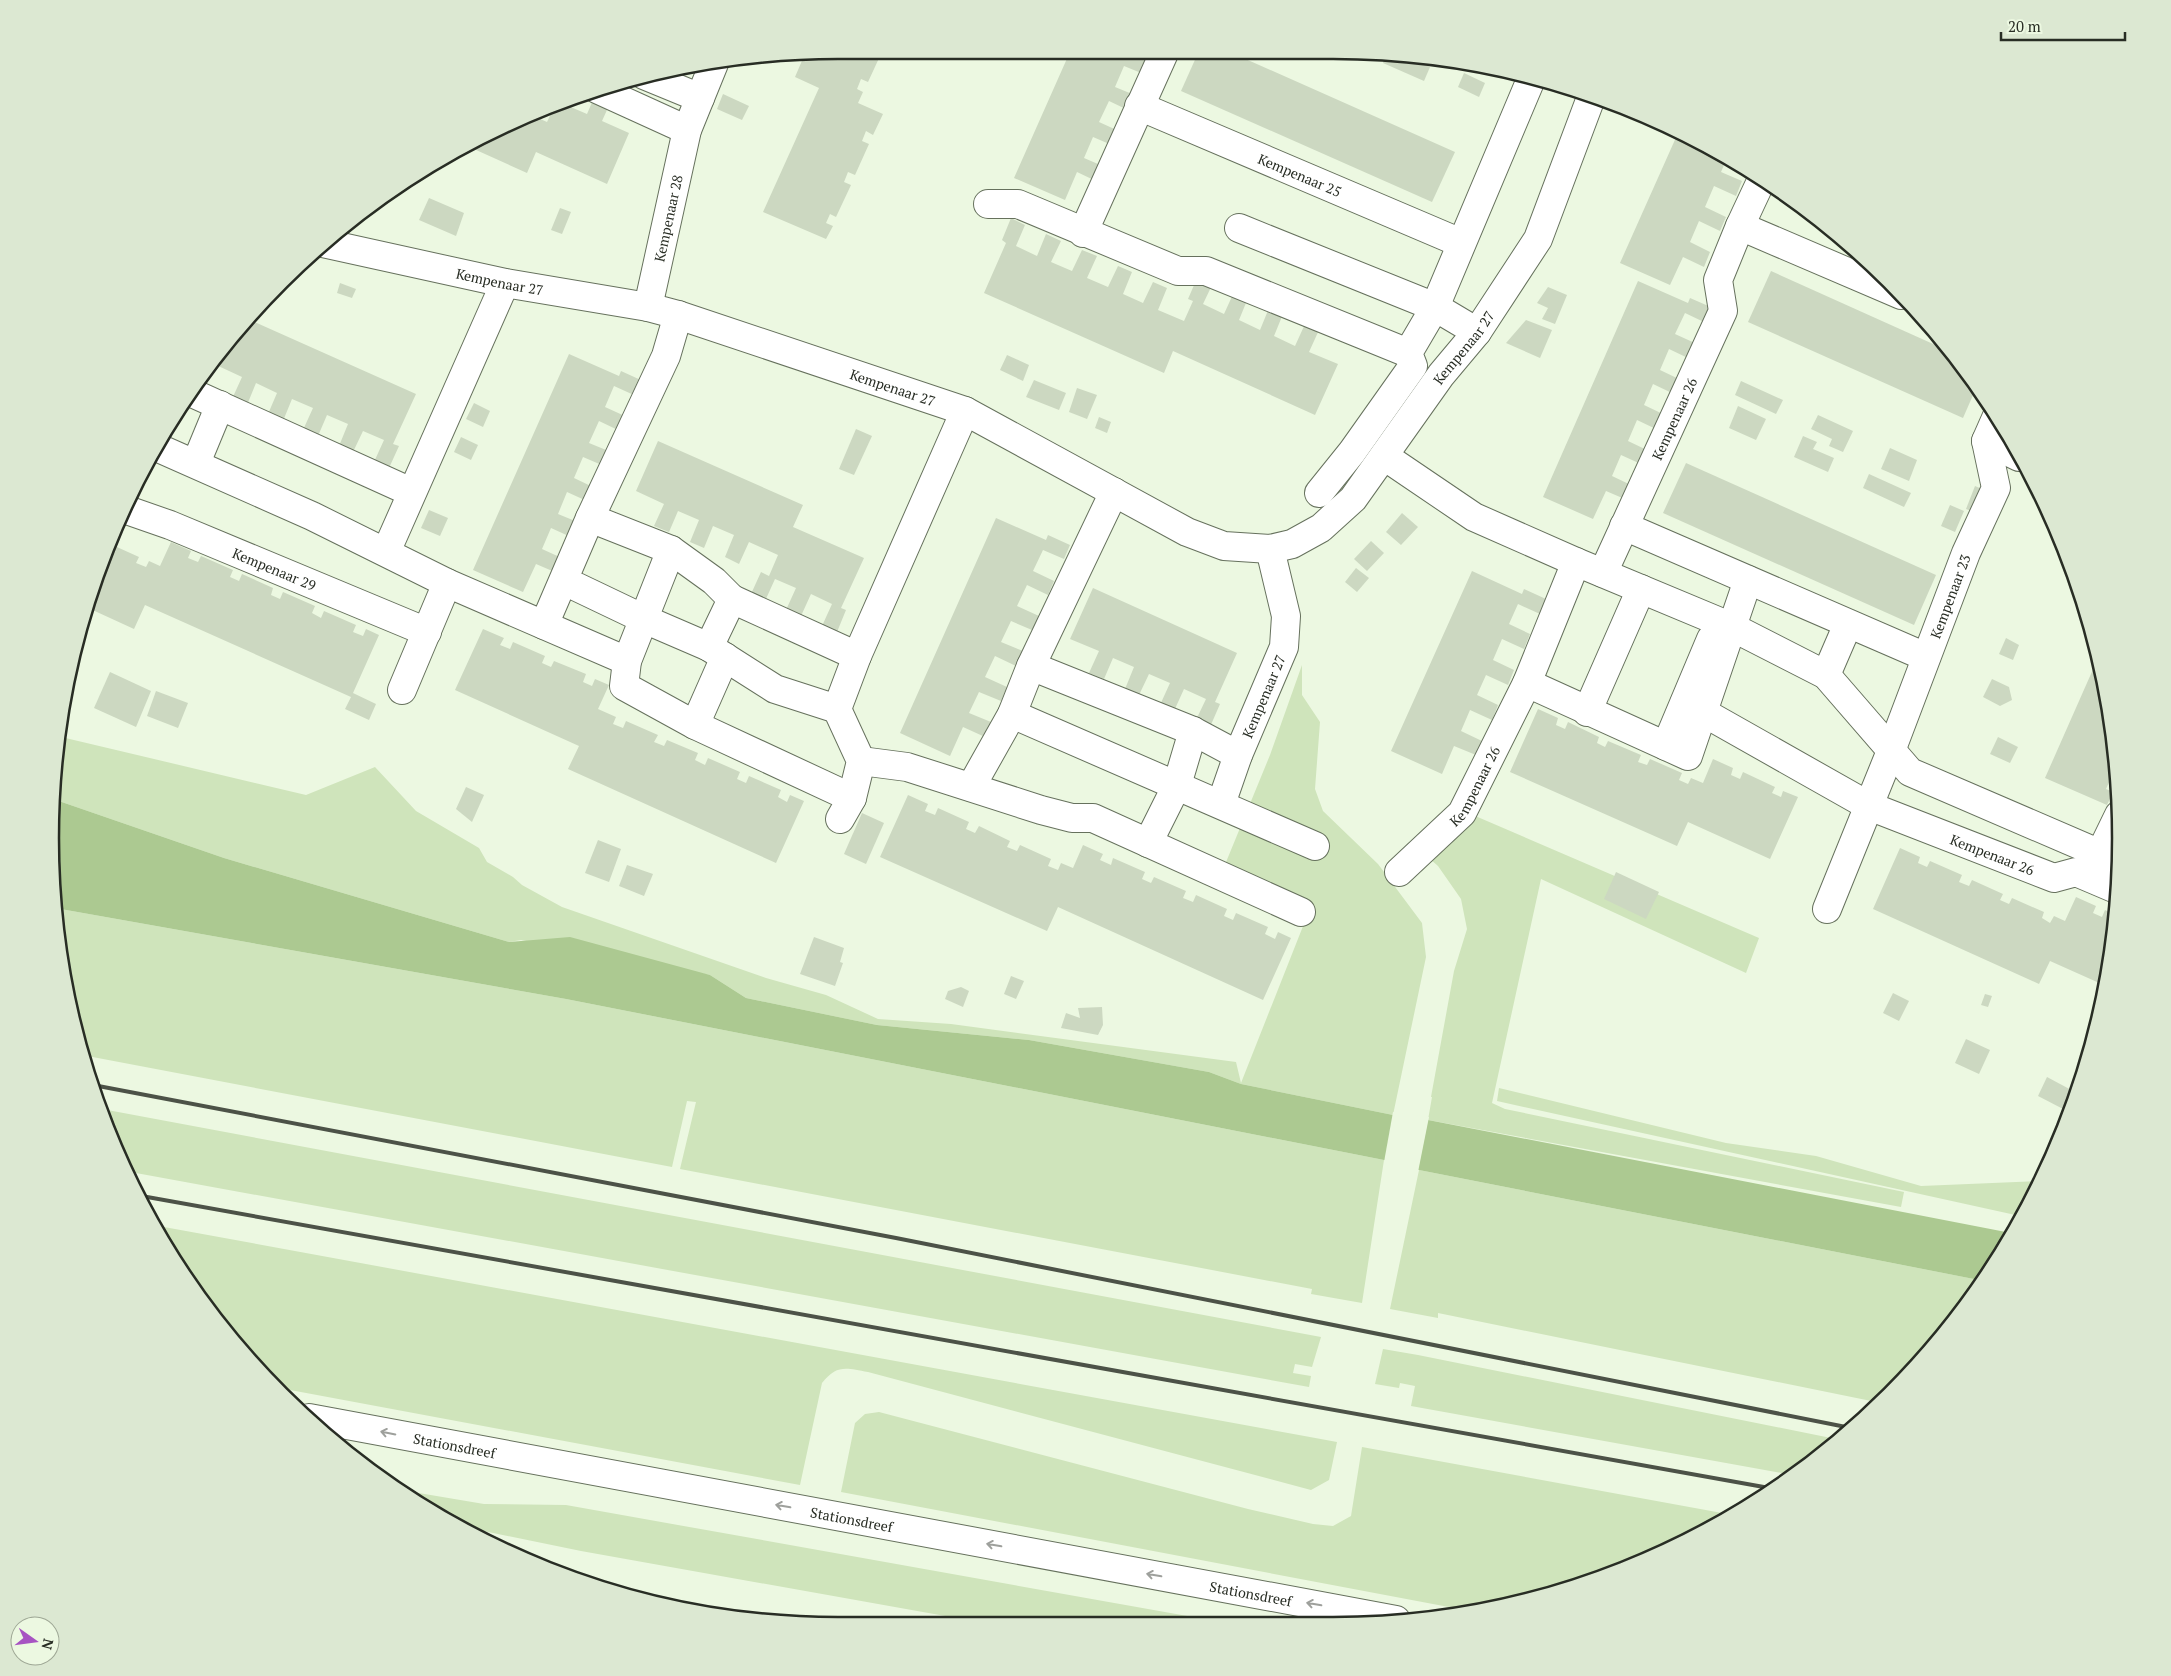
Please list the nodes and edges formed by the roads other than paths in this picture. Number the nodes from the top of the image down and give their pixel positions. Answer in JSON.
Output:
{"nodes":[{"id":1,"x":1161,"y":59,"type":"edge"},
{"id":2,"x":712,"y":69,"type":"edge"},
{"id":3,"x":657,"y":80,"type":"edge"},
{"id":4,"x":1528,"y":86,"type":"edge"},
{"id":5,"x":608,"y":94,"type":"edge"},
{"id":6,"x":700,"y":98,"type":"junction"},
{"id":7,"x":1589,"y":102,"type":"edge"},
{"id":8,"x":1138,"y":106,"type":"junction"},
{"id":9,"x":687,"y":130,"type":"junction"},
{"id":10,"x":1759,"y":186,"type":"edge"},
{"id":11,"x":988,"y":204,"type":"dead end"},
{"id":12,"x":1740,"y":226,"type":"junction"},
{"id":13,"x":1239,"y":228,"type":"dead end"},
{"id":14,"x":1084,"y":233,"type":"junction"},
{"id":15,"x":1462,"y":243,"type":"junction"},
{"id":16,"x":333,"y":245,"type":"edge"},
{"id":17,"x":1866,"y":273,"type":"edge"},
{"id":18,"x":1876,"y":280,"type":"edge"},
{"id":19,"x":505,"y":283,"type":"junction"},
{"id":20,"x":648,"y":307,"type":"junction"},
{"id":21,"x":1435,"y":307,"type":"junction"},
{"id":22,"x":678,"y":315,"type":"junction"},
{"id":23,"x":1477,"y":332,"type":"junction"},
{"id":24,"x":1408,"y":353,"type":"junction"},
{"id":25,"x":197,"y":395,"type":"edge"},
{"id":26,"x":220,"y":405,"type":"junction"},
{"id":27,"x":965,"y":411,"type":"junction"},
{"id":28,"x":1993,"y":425,"type":"edge"},
{"id":29,"x":1986,"y":441,"type":"junction"},
{"id":30,"x":162,"y":449,"type":"edge"},
{"id":31,"x":2011,"y":453,"type":"edge"},
{"id":32,"x":1384,"y":456,"type":"junction"},
{"id":33,"x":196,"y":463,"type":"junction"},
{"id":34,"x":411,"y":492,"type":"junction"},
{"id":35,"x":1114,"y":492,"type":"junction"},
{"id":36,"x":1319,"y":492,"type":"dead end"},
{"id":37,"x":131,"y":511,"type":"edge"},
{"id":38,"x":590,"y":518,"type":"junction"},
{"id":39,"x":1624,"y":526,"type":"junction"},
{"id":40,"x":1270,"y":549,"type":"junction"},
{"id":41,"x":671,"y":550,"type":"junction"},
{"id":42,"x":386,"y":552,"type":"junction"},
{"id":43,"x":1576,"y":562,"type":"junction"},
{"id":44,"x":1603,"y":573,"type":"junction"},
{"id":45,"x":1748,"y":580,"type":"junction"},
{"id":46,"x":447,"y":582,"type":"junction"},
{"id":47,"x":577,"y":587,"type":"dead end"},
{"id":48,"x":1641,"y":589,"type":"junction"},
{"id":49,"x":732,"y":599,"type":"junction"},
{"id":50,"x":644,"y":620,"type":"junction"},
{"id":51,"x":1725,"y":624,"type":"junction"},
{"id":52,"x":1848,"y":624,"type":"junction"},
{"id":53,"x":544,"y":625,"type":"junction"},
{"id":54,"x":426,"y":632,"type":"junction"},
{"id":55,"x":717,"y":652,"type":"junction"},
{"id":56,"x":857,"y":656,"type":"junction"},
{"id":57,"x":1926,"y":657,"type":"junction"},
{"id":58,"x":627,"y":661,"type":"junction"},
{"id":59,"x":1031,"y":666,"type":"junction"},
{"id":60,"x":1826,"y":675,"type":"junction"},
{"id":61,"x":1526,"y":683,"type":"junction"},
{"id":62,"x":402,"y":690,"type":"dead end"},
{"id":63,"x":1694,"y":708,"type":"junction"},
{"id":64,"x":837,"y":709,"type":"junction"},
{"id":65,"x":1587,"y":712,"type":"junction"},
{"id":66,"x":1012,"y":714,"type":"junction"},
{"id":67,"x":695,"y":726,"type":"junction"},
{"id":68,"x":1193,"y":731,"type":"junction"},
{"id":69,"x":1891,"y":751,"type":"junction"},
{"id":70,"x":1238,"y":755,"type":"junction"},
{"id":71,"x":861,"y":761,"type":"junction"},
{"id":72,"x":1177,"y":785,"type":"junction"},
{"id":73,"x":971,"y":787,"type":"junction"},
{"id":74,"x":1221,"y":804,"type":"junction"},
{"id":75,"x":1870,"y":806,"type":"junction"},
{"id":76,"x":1148,"y":843,"type":"junction"},
{"id":77,"x":1316,"y":846,"type":"dead end"},
{"id":78,"x":2112,"y":846,"type":"edge"},
{"id":79,"x":2109,"y":858,"type":"edge"},
{"id":80,"x":1400,"y":872,"type":"dead end"},
{"id":81,"x":2111,"y":887,"type":"edge"},
{"id":82,"x":1827,"y":909,"type":"dead end"},
{"id":83,"x":1301,"y":912,"type":"dead end"},
{"id":84,"x":320,"y":1420,"type":"edge"},
{"id":85,"x":1375,"y":1616,"type":"edge"}],
"edges":[{"from":1,"to":8,"type":"street"},
{"from":2,"to":6,"type":"street","name":"Kempenaar 28"},
{"from":3,"to":6,"type":"street"},
{"from":4,"to":15,"type":"street"},
{"from":5,"to":9,"type":"street"},
{"from":6,"to":9,"type":"street","name":"Kempenaar 28"},
{"from":7,"to":23,"type":"street","name":"Kempenaar 27"},
{"from":8,"to":14,"type":"street"},
{"from":8,"to":15,"type":"street","name":"Kempenaar 25"},
{"from":9,"to":20,"type":"street","name":"Kempenaar 28"},
{"from":10,"to":12,"type":"street"},
{"from":11,"to":14,"type":"street"},
{"from":12,"to":17,"type":"street"},
{"from":12,"to":39,"type":"street","name":"Kempenaar 26"},
{"from":13,"to":21,"type":"street"},
{"from":14,"to":24,"type":"street"},
{"from":15,"to":21,"type":"street"},
{"from":16,"to":19,"type":"street","name":"Kempenaar 27"},
{"from":17,"to":18,"type":"street"},
{"from":19,"to":20,"type":"street","name":"Kempenaar 27"},
{"from":19,"to":34,"type":"street"},
{"from":20,"to":22,"type":"street","name":"Kempenaar 27"},
{"from":21,"to":23,"type":"street"},
{"from":21,"to":24,"type":"street"},
{"from":22,"to":27,"type":"street","name":"Kempenaar 27"},
{"from":22,"to":38,"type":"street"},
{"from":23,"to":32,"type":"street","name":"Kempenaar 27"},
{"from":24,"to":36,"type":"street"},
{"from":25,"to":26,"type":"street"},
{"from":26,"to":33,"type":"street"},
{"from":26,"to":34,"type":"street"},
{"from":27,"to":35,"type":"street","name":"Kempenaar 27"},
{"from":27,"to":56,"type":"street"},
{"from":28,"to":29,"type":"street"},
{"from":29,"to":31,"type":"street"},
{"from":29,"to":57,"type":"street","name":"Kempenaar 23"},
{"from":30,"to":33,"type":"street"},
{"from":32,"to":40,"type":"street","name":"Kempenaar 27"},
{"from":32,"to":43,"type":"street"},
{"from":33,"to":42,"type":"street"},
{"from":34,"to":42,"type":"street"},
{"from":35,"to":40,"type":"street","name":"Kempenaar 27"},
{"from":35,"to":59,"type":"street"},
{"from":37,"to":54,"type":"street","name":"Kempenaar 29"},
{"from":38,"to":41,"type":"street"},
{"from":38,"to":53,"type":"street"},
{"from":39,"to":44,"type":"street","name":"Kempenaar 26"},
{"from":39,"to":45,"type":"street"},
{"from":40,"to":70,"type":"street","name":"Kempenaar 27"},
{"from":41,"to":49,"type":"street"},
{"from":41,"to":50,"type":"street"},
{"from":42,"to":46,"type":"street"},
{"from":43,"to":44,"type":"street"},
{"from":43,"to":61,"type":"street","name":"Kempenaar 26"},
{"from":44,"to":48,"type":"street"},
{"from":45,"to":51,"type":"street"},
{"from":45,"to":52,"type":"street"},
{"from":46,"to":53,"type":"street"},
{"from":46,"to":54,"type":"street"},
{"from":47,"to":50,"type":"street"},
{"from":48,"to":51,"type":"street"},
{"from":48,"to":65,"type":"street"},
{"from":49,"to":55,"type":"street"},
{"from":49,"to":56,"type":"street"},
{"from":50,"to":55,"type":"street"},
{"from":50,"to":58,"type":"street"},
{"from":51,"to":60,"type":"street"},
{"from":51,"to":63,"type":"street"},
{"from":52,"to":57,"type":"street"},
{"from":52,"to":60,"type":"street"},
{"from":53,"to":58,"type":"street"},
{"from":54,"to":62,"type":"street"},
{"from":55,"to":64,"type":"street"},
{"from":55,"to":67,"type":"street"},
{"from":56,"to":64,"type":"street"},
{"from":57,"to":69,"type":"street","name":"Kempenaar 23"},
{"from":58,"to":67,"type":"street"},
{"from":59,"to":66,"type":"street"},
{"from":59,"to":68,"type":"street","name":"Kempenaar 27"},
{"from":60,"to":69,"type":"street"},
{"from":61,"to":65,"type":"street"},
{"from":61,"to":80,"type":"street","name":"Kempenaar 26"},
{"from":63,"to":65,"type":"street"},
{"from":63,"to":75,"type":"street","name":"Kempenaar 26"},
{"from":64,"to":71,"type":"street"},
{"from":66,"to":72,"type":"street"},
{"from":66,"to":73,"type":"street"},
{"from":67,"to":71,"type":"street"},
{"from":68,"to":70,"type":"street","name":"Kempenaar 27"},
{"from":68,"to":72,"type":"street"},
{"from":69,"to":75,"type":"street"},
{"from":69,"to":79,"type":"street"},
{"from":70,"to":74,"type":"street","name":"Kempenaar 27"},
{"from":71,"to":73,"type":"street"},
{"from":72,"to":74,"type":"street"},
{"from":72,"to":76,"type":"street"},
{"from":73,"to":76,"type":"street"},
{"from":74,"to":77,"type":"street"},
{"from":75,"to":81,"type":"street","name":"Kempenaar 26"},
{"from":75,"to":82,"type":"street"},
{"from":76,"to":83,"type":"street"},
{"from":78,"to":79,"type":"street"},
{"from":85,"to":84,"type":"street","name":"Stationsdreef","one_way":true}]}
